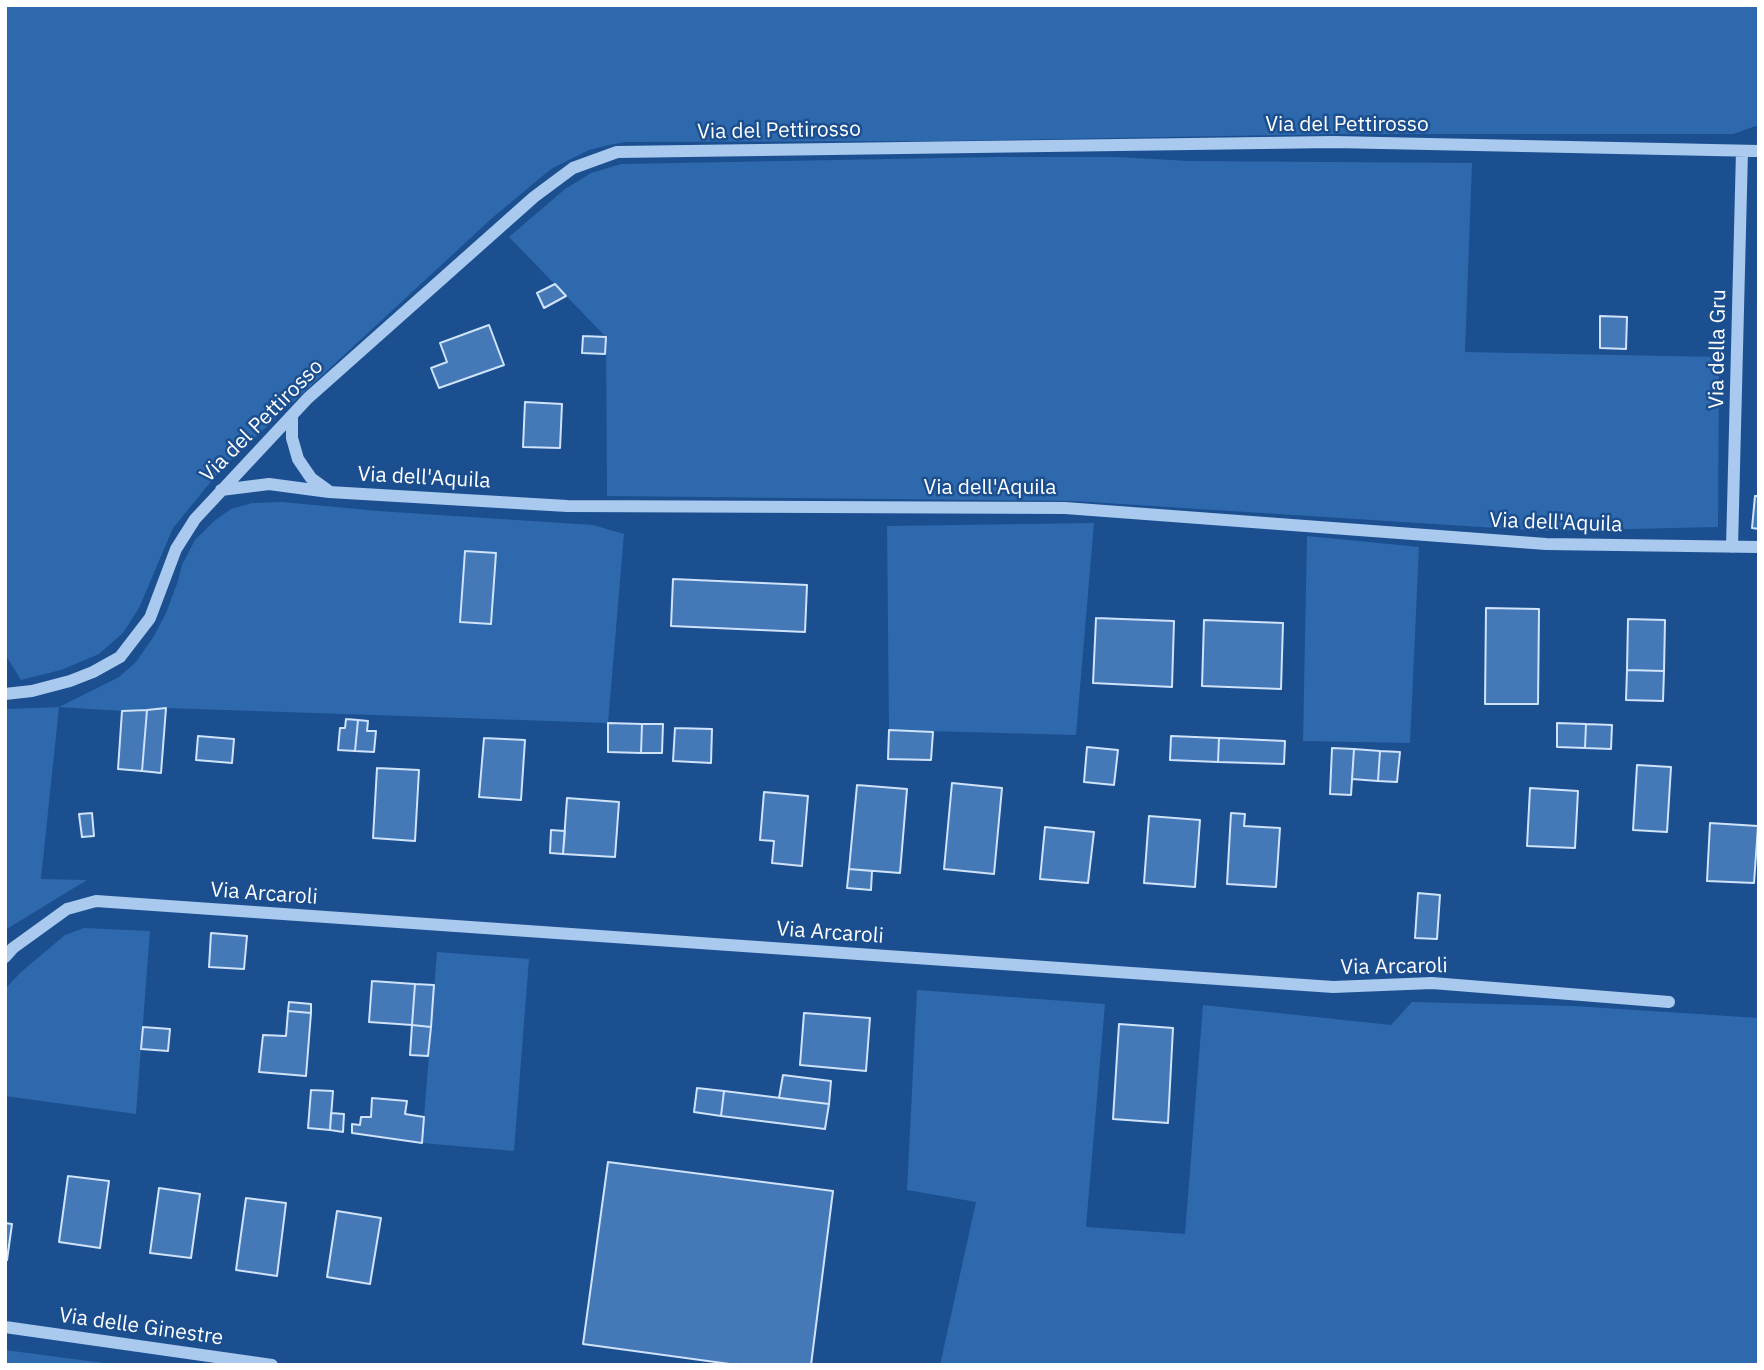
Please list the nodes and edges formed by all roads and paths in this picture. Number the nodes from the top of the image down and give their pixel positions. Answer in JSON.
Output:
{"nodes":[{"id":1,"x":1742,"y":151,"type":"junction"},
{"id":2,"x":1759,"y":151,"type":"edge"},
{"id":3,"x":292,"y":415,"type":"junction"},
{"id":4,"x":221,"y":490,"type":"junction"},
{"id":5,"x":329,"y":492,"type":"junction"},
{"id":6,"x":1732,"y":547,"type":"junction"},
{"id":7,"x":1759,"y":547,"type":"edge"},
{"id":8,"x":5,"y":694,"type":"edge"},
{"id":9,"x":5,"y":957,"type":"edge"},
{"id":10,"x":1669,"y":1002,"type":"dead end"},
{"id":11,"x":5,"y":1327,"type":"edge"},
{"id":12,"x":272,"y":1365,"type":"edge"}],
"edges":[{"from":1,"to":2,"type":"street","name":"Via del Pettirosso"},
{"from":1,"to":3,"type":"street","name":"Via del Pettirosso"},
{"from":1,"to":6,"type":"street","name":"Via della Gru"},
{"from":3,"to":4,"type":"street","name":"Via del Pettirosso"},
{"from":3,"to":5,"type":"street"},
{"from":4,"to":5,"type":"street","name":"Via dell'Aquila"},
{"from":4,"to":8,"type":"street","name":"Via del Pettirosso"},
{"from":5,"to":6,"type":"street","name":"Via dell'Aquila"},
{"from":6,"to":7,"type":"street","name":"Via dell'Aquila"},
{"from":9,"to":10,"type":"street","name":"Via Arcaroli"},
{"from":11,"to":12,"type":"street","name":"Via delle Ginestre"}]}
